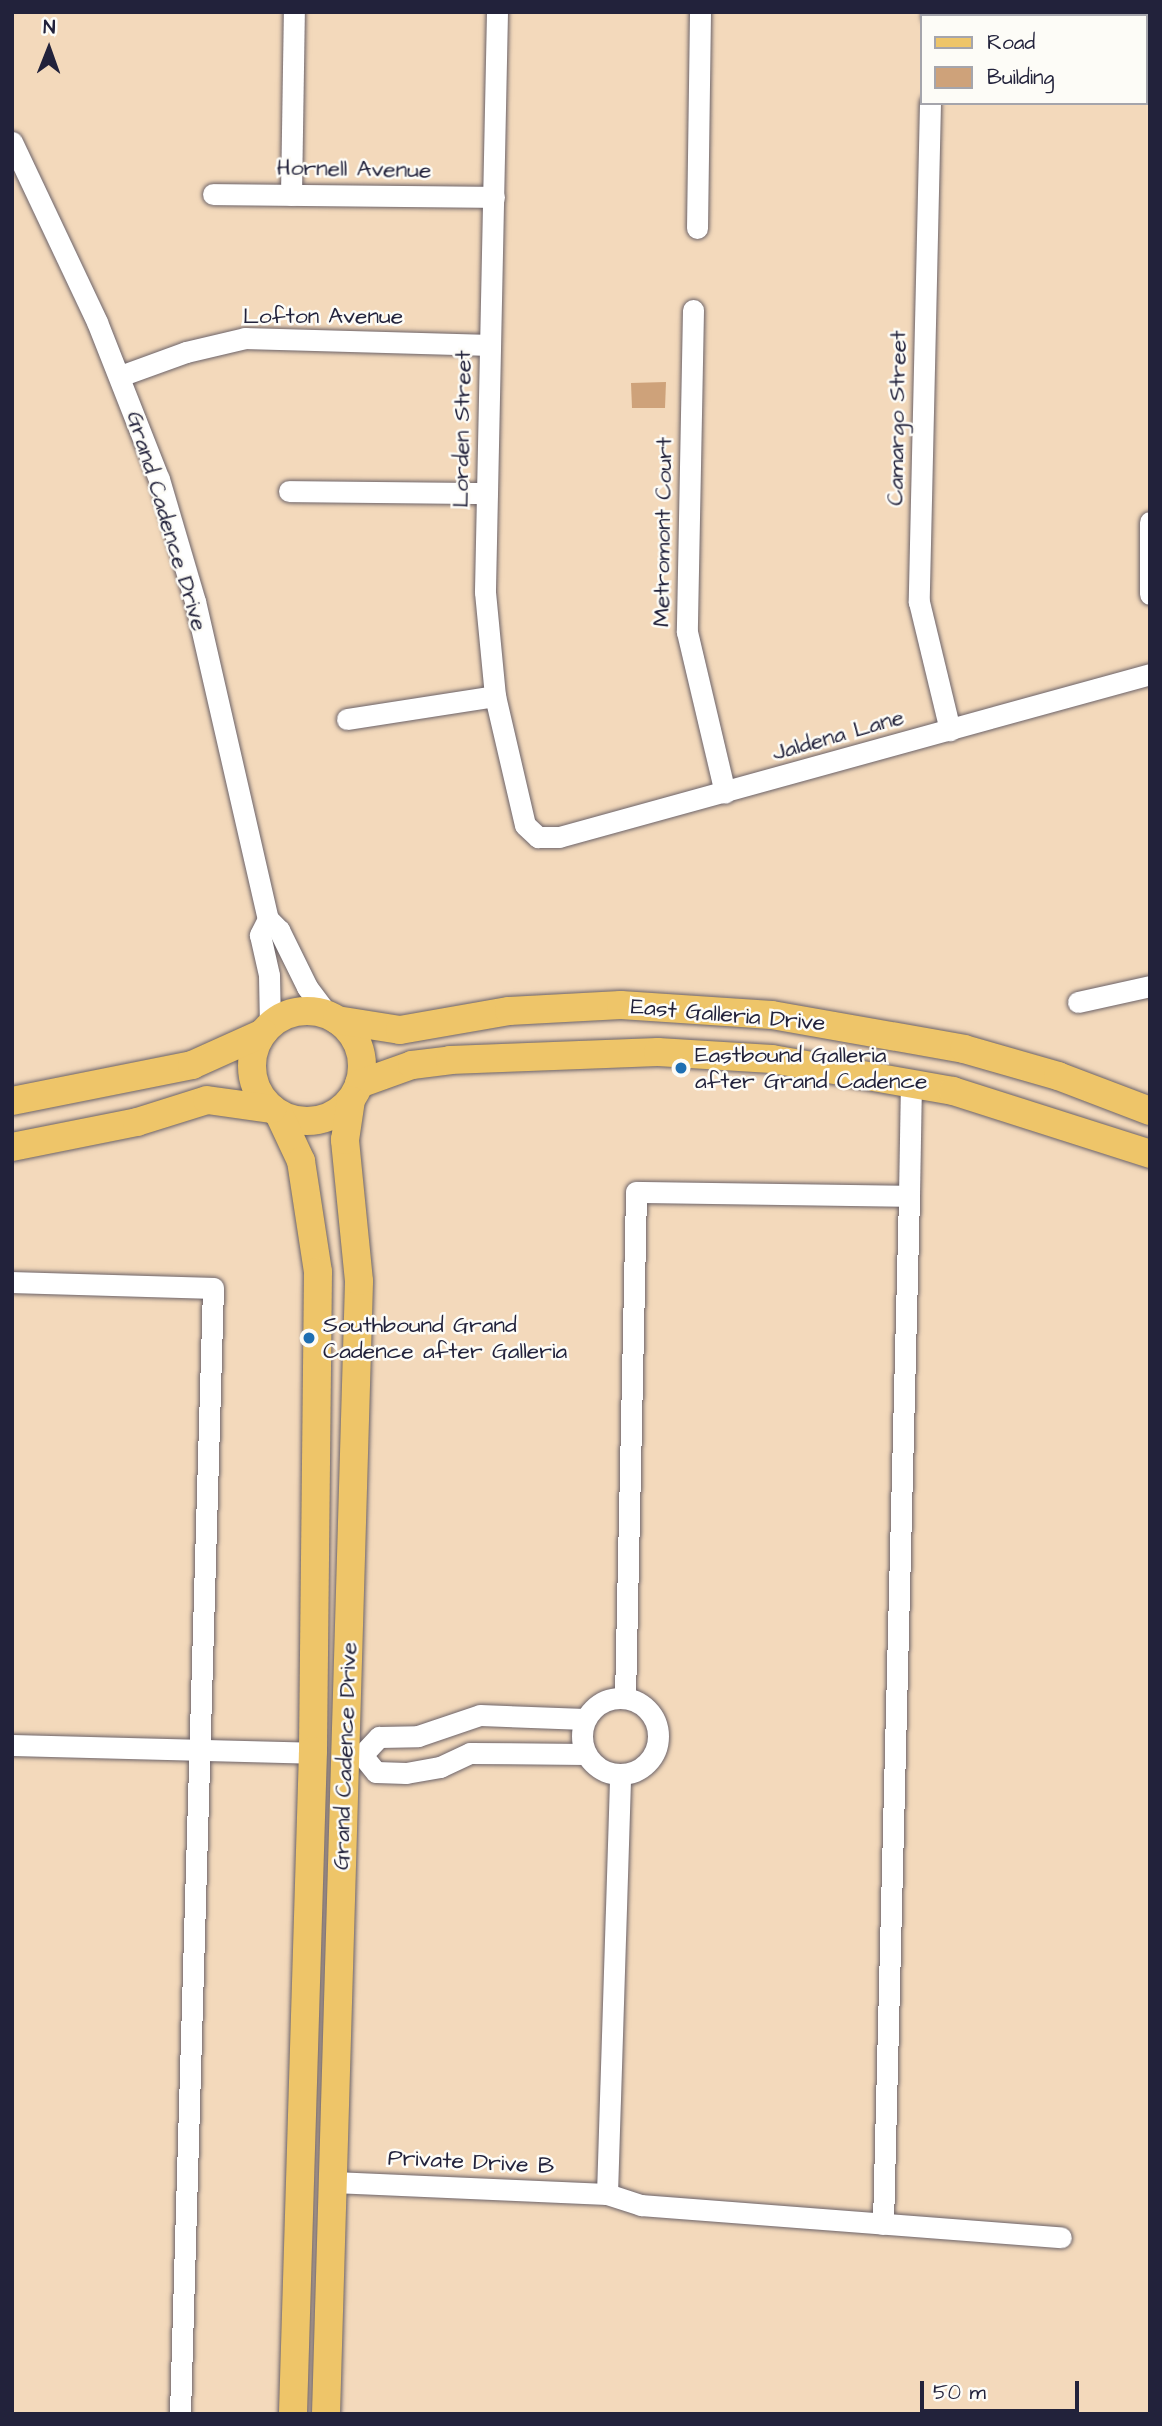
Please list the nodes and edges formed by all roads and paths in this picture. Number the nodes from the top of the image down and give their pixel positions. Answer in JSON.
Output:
{"nodes":[{"id":1,"x":294,"y":12,"type":"edge"},
{"id":2,"x":497,"y":12,"type":"edge"},
{"id":3,"x":700,"y":12,"type":"edge"},
{"id":4,"x":930,"y":105,"type":"edge"},
{"id":5,"x":12,"y":142,"type":"edge"},
{"id":6,"x":213,"y":194,"type":"dead end"},
{"id":7,"x":291,"y":195,"type":"junction"},
{"id":8,"x":494,"y":197,"type":"junction"},
{"id":9,"x":696,"y":228,"type":"dead end"},
{"id":10,"x":693,"y":310,"type":"dead end"},
{"id":11,"x":490,"y":345,"type":"junction"},
{"id":12,"x":120,"y":376,"type":"junction"},
{"id":13,"x":289,"y":491,"type":"dead end"},
{"id":14,"x":487,"y":493,"type":"junction"},
{"id":15,"x":1150,"y":522,"type":"edge"},
{"id":16,"x":1150,"y":594,"type":"edge"},
{"id":17,"x":1150,"y":674,"type":"edge"},
{"id":18,"x":495,"y":696,"type":"junction"},
{"id":19,"x":347,"y":719,"type":"dead end"},
{"id":20,"x":950,"y":730,"type":"junction"},
{"id":21,"x":725,"y":793,"type":"junction"},
{"id":22,"x":538,"y":838,"type":"joint"},
{"id":23,"x":268,"y":919,"type":"junction"},
{"id":24,"x":1150,"y":986,"type":"edge"},
{"id":25,"x":1078,"y":1002,"type":"dead end"},
{"id":26,"x":333,"y":1018,"type":"junction"},
{"id":27,"x":267,"y":1029,"type":"junction"},
{"id":28,"x":911,"y":1082,"type":"junction"},
{"id":29,"x":355,"y":1092,"type":"junction"},
{"id":30,"x":12,"y":1101,"type":"edge"},
{"id":31,"x":276,"y":1111,"type":"junction"},
{"id":32,"x":1150,"y":1111,"type":"edge"},
{"id":33,"x":12,"y":1147,"type":"edge"},
{"id":34,"x":1150,"y":1154,"type":"edge"},
{"id":35,"x":909,"y":1196,"type":"junction"},
{"id":36,"x":12,"y":1282,"type":"edge"},
{"id":37,"x":625,"y":1698,"type":"junction"},
{"id":38,"x":514,"y":1715,"type":"junction"},
{"id":39,"x":585,"y":1719,"type":"junction"},
{"id":40,"x":12,"y":1745,"type":"edge"},
{"id":41,"x":200,"y":1750,"type":"junction"},
{"id":42,"x":514,"y":1751,"type":"junction"},
{"id":43,"x":312,"y":1753,"type":"junction"},
{"id":44,"x":586,"y":1754,"type":"junction"},
{"id":45,"x":354,"y":1755,"type":"junction"},
{"id":46,"x":620,"y":1774,"type":"junction"},
{"id":47,"x":333,"y":2182,"type":"junction"},
{"id":48,"x":607,"y":2194,"type":"junction"},
{"id":49,"x":883,"y":2224,"type":"junction"},
{"id":50,"x":1061,"y":2237,"type":"dead end"},
{"id":51,"x":180,"y":2414,"type":"edge"},
{"id":52,"x":293,"y":2414,"type":"edge"},
{"id":53,"x":326,"y":2414,"type":"edge"}],
"edges":[{"from":1,"to":7,"type":"street"},
{"from":2,"to":8,"type":"street","name":"Lorden Street"},
{"from":3,"to":9,"type":"street"},
{"from":4,"to":20,"type":"street","name":"Camargo Street"},
{"from":5,"to":12,"type":"street","name":"Grand Cadence Drive"},
{"from":6,"to":7,"type":"street","name":"Hornell Avenue"},
{"from":7,"to":8,"type":"street","name":"Hornell Avenue"},
{"from":8,"to":11,"type":"street","name":"Lorden Street"},
{"from":10,"to":21,"type":"street","name":"Metromont Court"},
{"from":11,"to":12,"type":"street","name":"Lofton Avenue"},
{"from":11,"to":14,"type":"street","name":"Lorden Street"},
{"from":12,"to":23,"type":"street","name":"Grand Cadence Drive"},
{"from":13,"to":14,"type":"street"},
{"from":14,"to":18,"type":"street","name":"Lorden Street"},
{"from":15,"to":16,"type":"street"},
{"from":17,"to":20,"type":"street","name":"Jaldena Lane"},
{"from":18,"to":19,"type":"street"},
{"from":18,"to":22,"type":"street","name":"Lorden Street"},
{"from":20,"to":21,"type":"street","name":"Jaldena Lane"},
{"from":21,"to":22,"type":"street","name":"Jaldena Lane"},
{"from":23,"to":26,"type":"street","name":"Grand Cadence Drive"},
{"from":23,"to":27,"type":"street","name":"Grand Cadence Drive"},
{"from":24,"to":25,"type":"street"},
{"from":26,"to":27,"type":"main road"},
{"from":26,"to":29,"type":"main road"},
{"from":26,"to":32,"type":"main road","name":"East Galleria Drive"},
{"from":27,"to":30,"type":"main road"},
{"from":27,"to":31,"type":"main road"},
{"from":28,"to":29,"type":"main road","name":"East Galleria Drive"},
{"from":28,"to":34,"type":"main road","name":"East Galleria Drive"},
{"from":28,"to":35,"type":"street"},
{"from":29,"to":31,"type":"main road"},
{"from":29,"to":45,"type":"main road","name":"Grand Cadence Drive"},
{"from":31,"to":33,"type":"main road"},
{"from":31,"to":43,"type":"main road","name":"Grand Cadence Drive"},
{"from":35,"to":37,"type":"street"},
{"from":35,"to":49,"type":"street"},
{"from":36,"to":41,"type":"street"},
{"from":37,"to":39,"type":"street"},
{"from":37,"to":46,"type":"street"},
{"from":38,"to":39,"type":"street"},
{"from":38,"to":42,"type":"street"},
{"from":38,"to":45,"type":"street"},
{"from":39,"to":44,"type":"street"},
{"from":40,"to":41,"type":"street"},
{"from":41,"to":43,"type":"street"},
{"from":41,"to":51,"type":"street"},
{"from":42,"to":44,"type":"street"},
{"from":42,"to":45,"type":"street"},
{"from":43,"to":45,"type":"main road"},
{"from":43,"to":52,"type":"main road","name":"Grand Cadence Drive"},
{"from":44,"to":46,"type":"street"},
{"from":45,"to":47,"type":"main road","name":"Grand Cadence Drive"},
{"from":46,"to":48,"type":"street"},
{"from":47,"to":48,"type":"street","name":"Private Drive B"},
{"from":47,"to":53,"type":"main road","name":"Grand Cadence Drive"},
{"from":48,"to":49,"type":"street","name":"Private Drive B"},
{"from":49,"to":50,"type":"street","name":"Private Drive B"}]}
